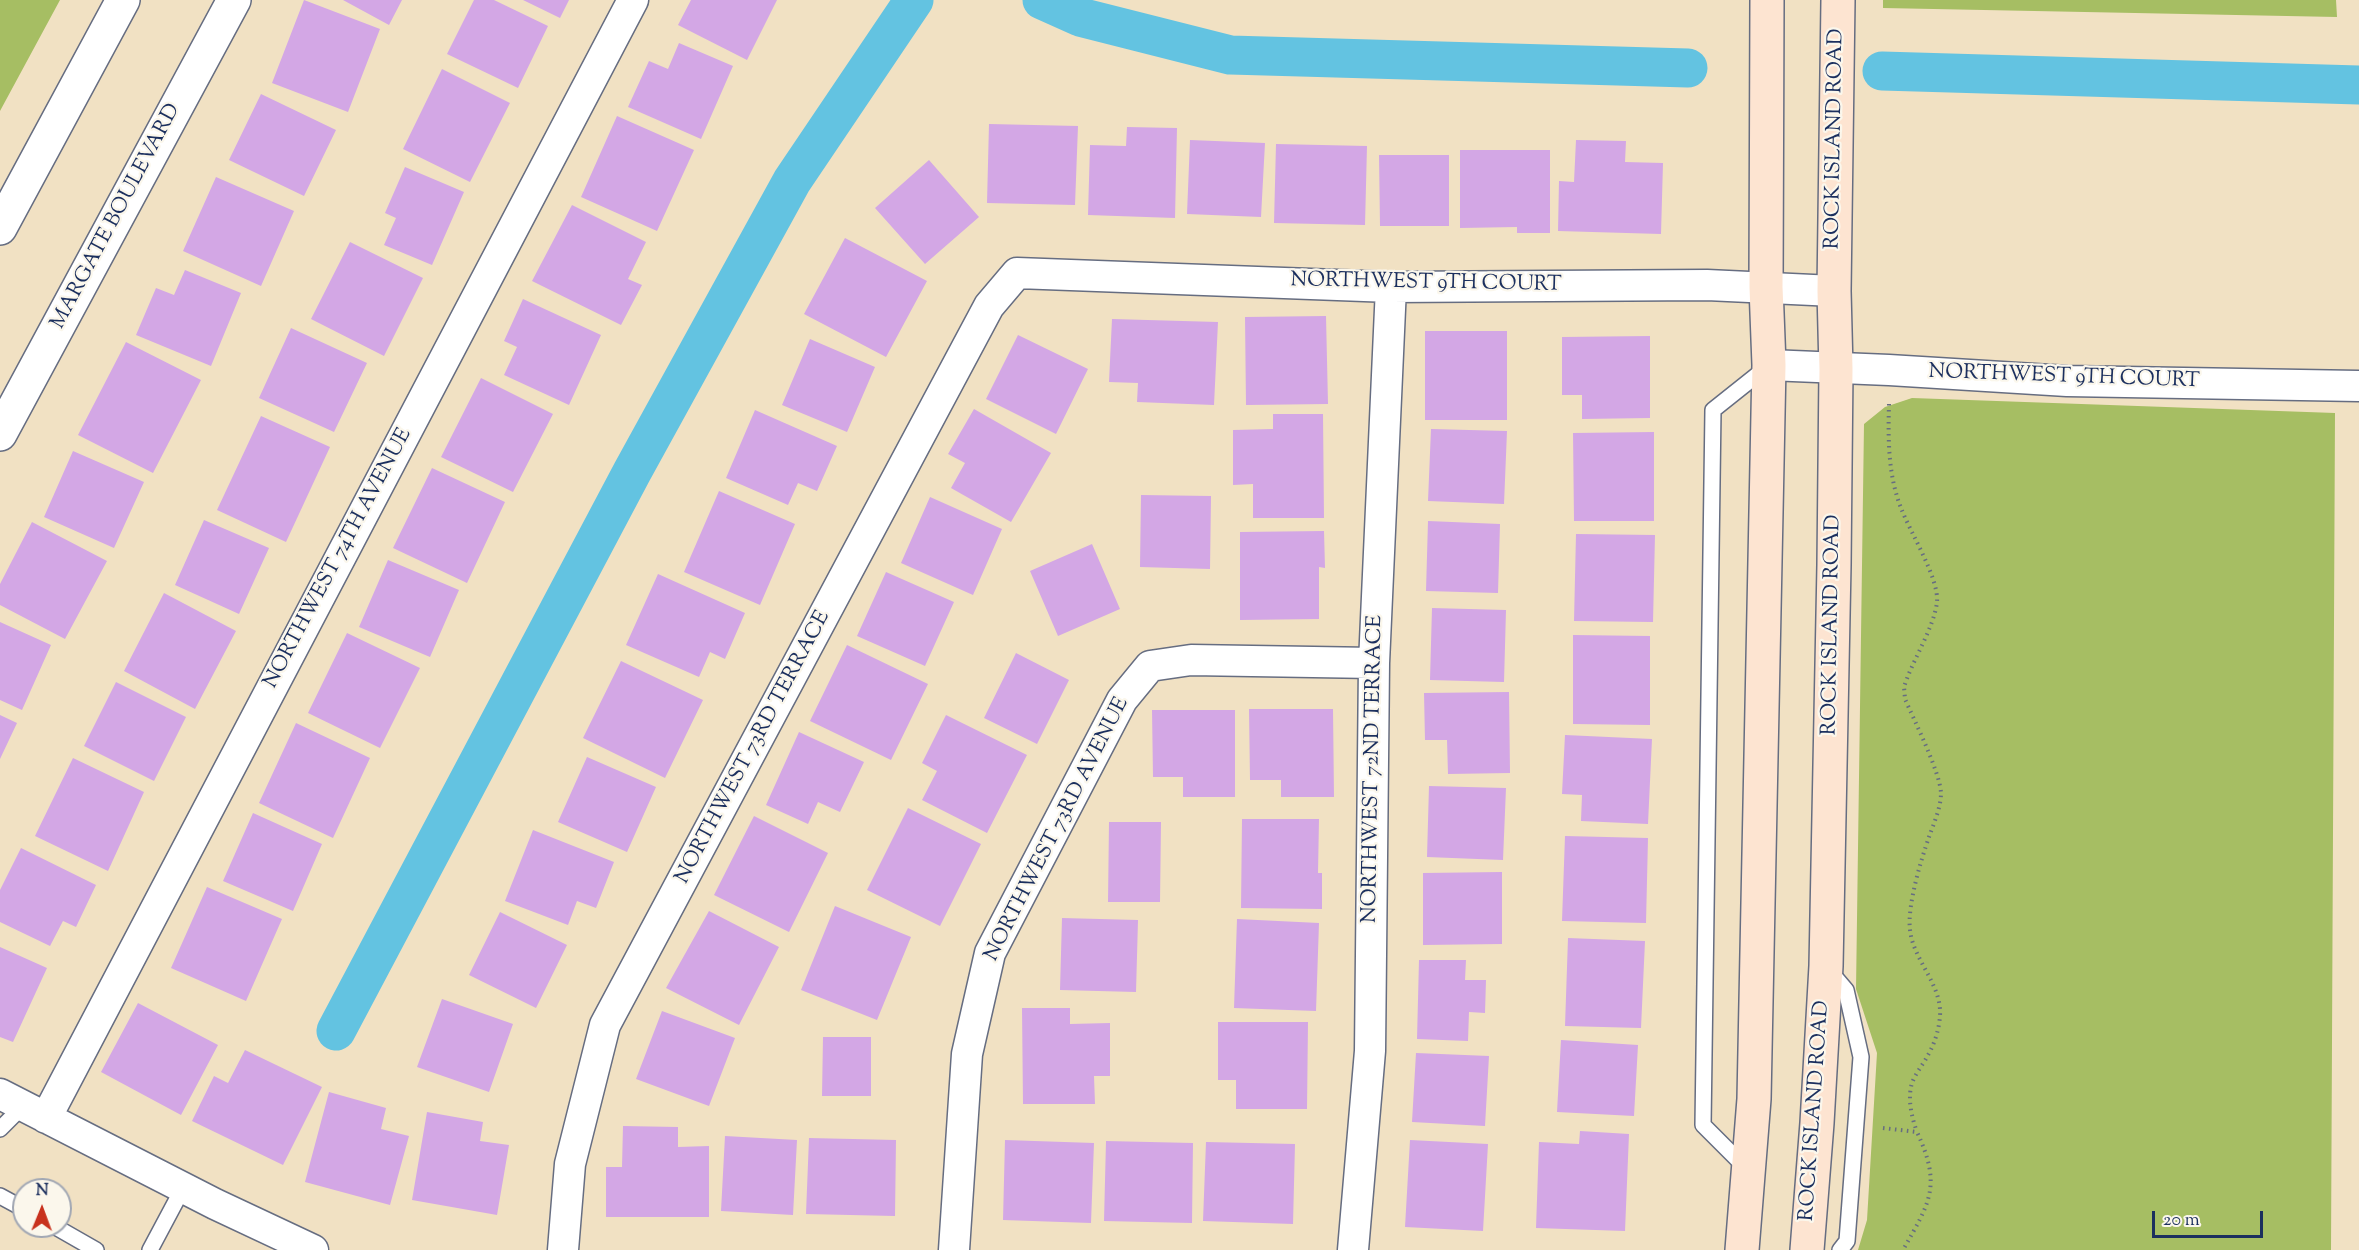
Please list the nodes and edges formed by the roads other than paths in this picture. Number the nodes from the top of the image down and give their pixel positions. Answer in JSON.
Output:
{"nodes":[{"id":1,"x":123,"y":0,"type":"edge"},
{"id":2,"x":234,"y":0,"type":"edge"},
{"id":3,"x":633,"y":0,"type":"edge"},
{"id":4,"x":1767,"y":0,"type":"edge"},
{"id":5,"x":1838,"y":0,"type":"edge"},
{"id":6,"x":0,"y":228,"type":"edge"},
{"id":7,"x":1017,"y":273,"type":"joint"},
{"id":8,"x":1391,"y":287,"type":"junction"},
{"id":9,"x":1766,"y":287,"type":"junction"},
{"id":10,"x":1834,"y":291,"type":"junction"},
{"id":11,"x":1769,"y":365,"type":"junction"},
{"id":12,"x":1836,"y":369,"type":"junction"},
{"id":13,"x":2359,"y":386,"type":"edge"},
{"id":14,"x":0,"y":434,"type":"edge"},
{"id":15,"x":1374,"y":663,"type":"junction"},
{"id":16,"x":1826,"y":966,"type":"junction"},
{"id":17,"x":23,"y":1106,"type":"edge"},
{"id":18,"x":0,"y":1129,"type":"edge"},
{"id":19,"x":1749,"y":1171,"type":"junction"},
{"id":20,"x":183,"y":1188,"type":"junction"},
{"id":21,"x":72,"y":1236,"type":"edge"},
{"id":22,"x":96,"y":1250,"type":"edge"},
{"id":23,"x":150,"y":1250,"type":"edge"},
{"id":24,"x":313,"y":1250,"type":"edge"},
{"id":25,"x":563,"y":1250,"type":"edge"},
{"id":26,"x":954,"y":1250,"type":"edge"},
{"id":27,"x":1353,"y":1250,"type":"edge"},
{"id":28,"x":1742,"y":1250,"type":"edge"},
{"id":29,"x":1807,"y":1250,"type":"edge"},
{"id":30,"x":1840,"y":1250,"type":"edge"}],
"edges":[{"from":1,"to":6,"type":"street"},
{"from":2,"to":14,"type":"street","name":"MARGATE BOULEVARD"},
{"from":3,"to":17,"type":"street","name":"NORTHWEST 74TH AVENUE"},
{"from":4,"to":9,"type":"main road"},
{"from":5,"to":10,"type":"main road","name":"ROCK ISLAND ROAD"},
{"from":7,"to":8,"type":"street","name":"NORTHWEST 9TH COURT"},
{"from":7,"to":25,"type":"street","name":"NORTHWEST 73RD TERRACE"},
{"from":8,"to":9,"type":"street","name":"NORTHWEST 9TH COURT"},
{"from":8,"to":15,"type":"street","name":"NORTHWEST 72ND TERRACE"},
{"from":9,"to":10,"type":"street","name":"NORTHWEST 9TH COURT"},
{"from":9,"to":11,"type":"main road"},
{"from":10,"to":12,"type":"main road","name":"ROCK ISLAND ROAD"},
{"from":11,"to":12,"type":"street","name":"NORTHWEST 9TH COURT"},
{"from":11,"to":19,"type":"main road"},
{"from":11,"to":19,"type":"lane"},
{"from":12,"to":13,"type":"street","name":"NORTHWEST 9TH COURT"},
{"from":12,"to":16,"type":"main road","name":"ROCK ISLAND ROAD"},
{"from":15,"to":26,"type":"street","name":"NORTHWEST 73RD AVENUE"},
{"from":15,"to":27,"type":"street","name":"NORTHWEST 72ND TERRACE"},
{"from":16,"to":29,"type":"main road","name":"ROCK ISLAND ROAD"},
{"from":16,"to":30,"type":"lane"},
{"from":17,"to":18,"type":"lane"},
{"from":17,"to":20,"type":"street"},
{"from":19,"to":28,"type":"main road"},
{"from":20,"to":23,"type":"lane"},
{"from":20,"to":24,"type":"street"},
{"from":21,"to":22,"type":"lane"}]}
